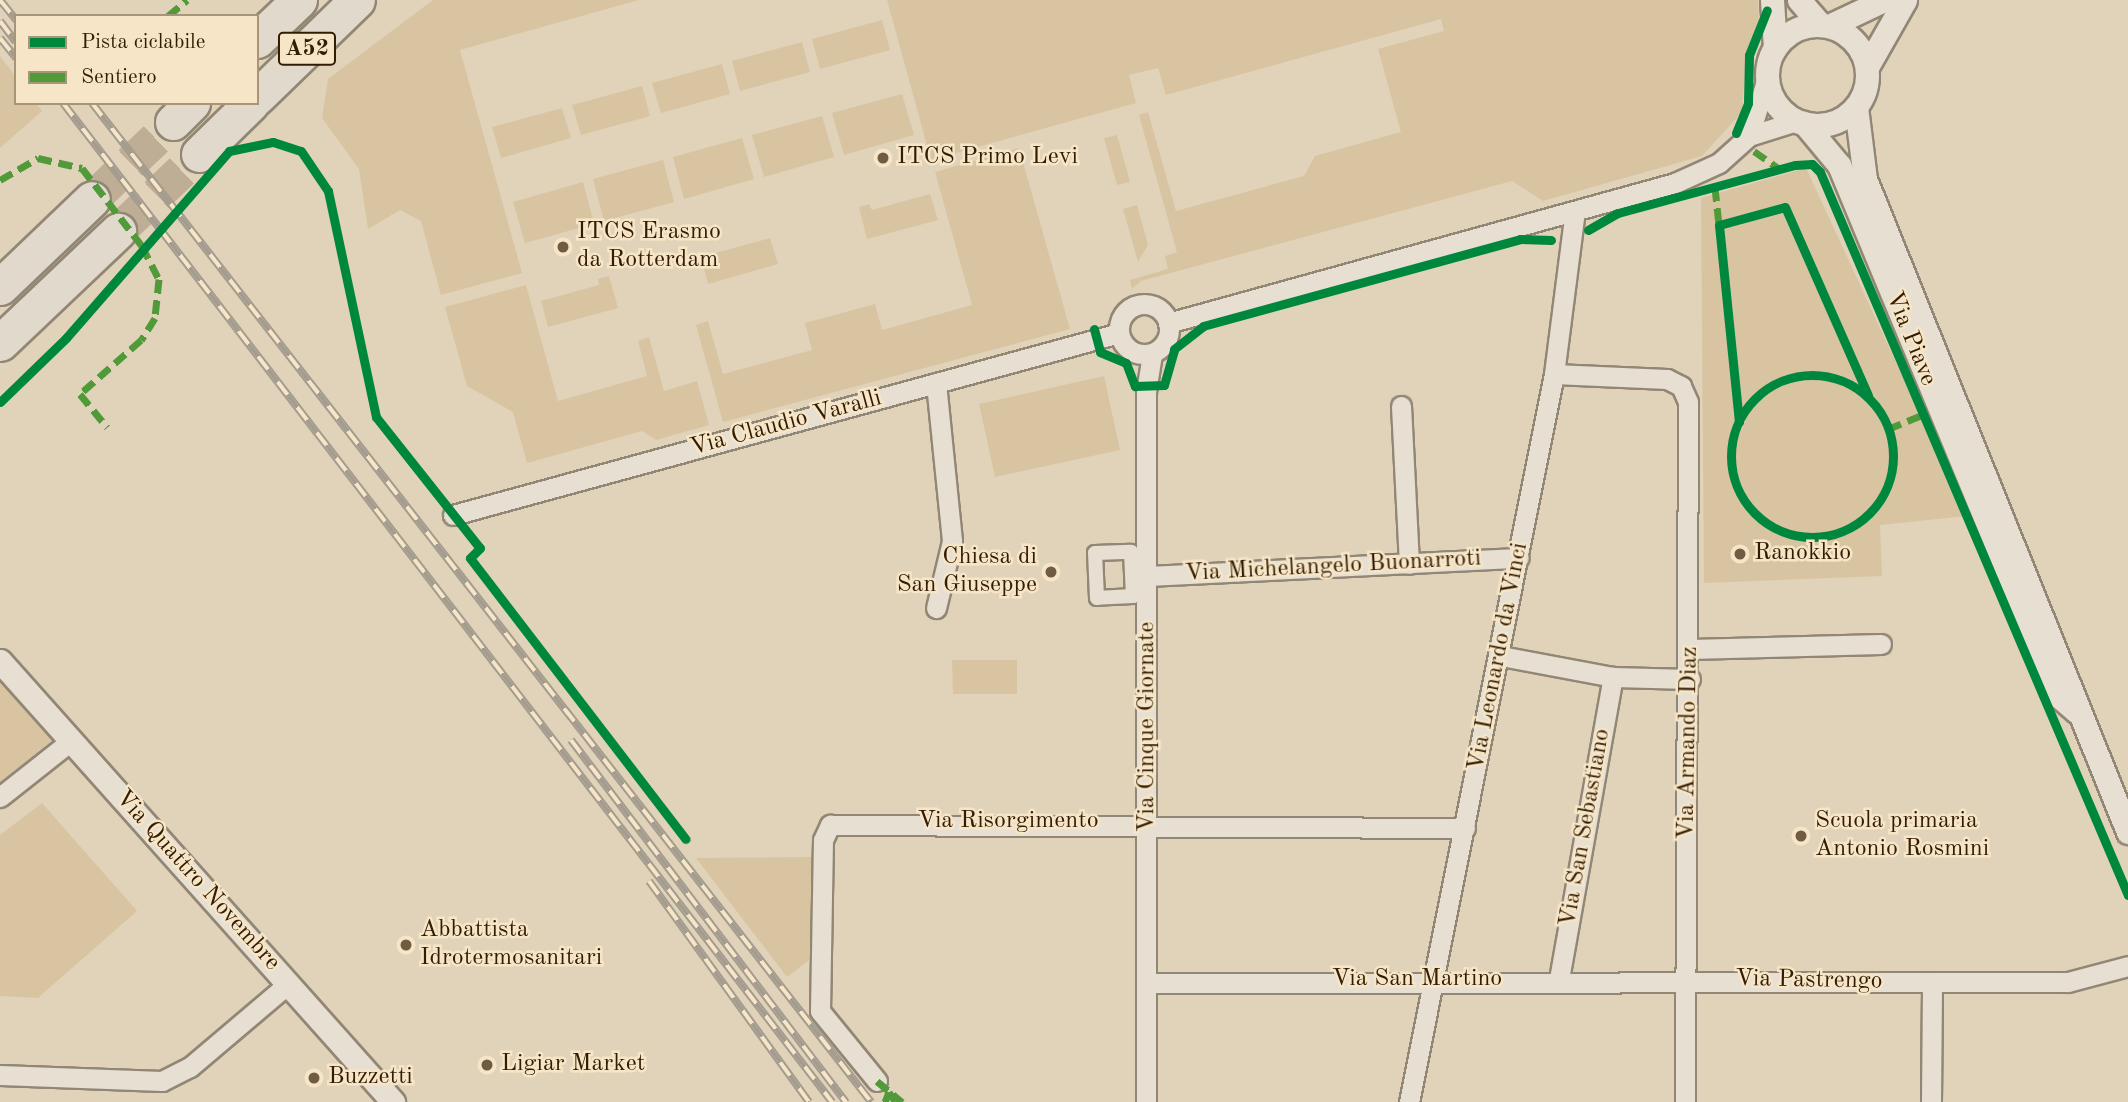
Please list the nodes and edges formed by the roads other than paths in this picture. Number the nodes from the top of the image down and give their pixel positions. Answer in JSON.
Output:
{"nodes":[{"id":1,"x":299,"y":0,"type":"edge"},
{"id":2,"x":357,"y":0,"type":"edge"},
{"id":3,"x":1772,"y":0,"type":"edge"},
{"id":4,"x":1799,"y":0,"type":"edge"},
{"id":5,"x":1884,"y":0,"type":"edge"},
{"id":6,"x":1905,"y":0,"type":"edge"},
{"id":7,"x":1825,"y":26,"type":"junction"},
{"id":8,"x":259,"y":38,"type":"edge"},
{"id":9,"x":1775,"y":48,"type":"junction"},
{"id":10,"x":1867,"y":67,"type":"junction"},
{"id":11,"x":1767,"y":78,"type":"junction"},
{"id":12,"x":259,"y":95,"type":"edge"},
{"id":13,"x":249,"y":105,"type":"edge"},
{"id":14,"x":1856,"y":107,"type":"junction"},
{"id":15,"x":1800,"y":122,"type":"junction"},
{"id":16,"x":1749,"y":136,"type":"junction"},
{"id":17,"x":199,"y":154,"type":"tunnel mouth"},
{"id":18,"x":92,"y":199,"type":"tunnel mouth"},
{"id":19,"x":1575,"y":211,"type":"junction"},
{"id":20,"x":118,"y":231,"type":"tunnel mouth"},
{"id":21,"x":0,"y":287,"type":"edge"},
{"id":22,"x":1168,"y":323,"type":"junction"},
{"id":23,"x":1119,"y":333,"type":"junction"},
{"id":24,"x":0,"y":343,"type":"edge"},
{"id":25,"x":1152,"y":353,"type":"junction"},
{"id":26,"x":1554,"y":374,"type":"junction"},
{"id":27,"x":936,"y":383,"type":"junction"},
{"id":28,"x":1401,"y":405,"type":"dead end"},
{"id":29,"x":453,"y":515,"type":"dead end"},
{"id":30,"x":1519,"y":558,"type":"junction"},
{"id":31,"x":1409,"y":564,"type":"junction"},
{"id":32,"x":1147,"y":576,"type":"junction"},
{"id":33,"x":936,"y":608,"type":"dead end"},
{"id":34,"x":1881,"y":644,"type":"dead end"},
{"id":35,"x":1690,"y":649,"type":"junction"},
{"id":36,"x":1501,"y":656,"type":"junction"},
{"id":37,"x":0,"y":661,"type":"edge"},
{"id":38,"x":1613,"y":677,"type":"junction"},
{"id":39,"x":1690,"y":679,"type":"junction"},
{"id":40,"x":2077,"y":712,"type":"junction"},
{"id":41,"x":72,"y":740,"type":"junction"},
{"id":42,"x":0,"y":797,"type":"edge"},
{"id":43,"x":1148,"y":824,"type":"junction"},
{"id":44,"x":1465,"y":828,"type":"junction"},
{"id":45,"x":2128,"y":832,"type":"edge"},
{"id":46,"x":2128,"y":966,"type":"edge"},
{"id":47,"x":1559,"y":979,"type":"junction"},
{"id":48,"x":1431,"y":980,"type":"junction"},
{"id":49,"x":1686,"y":980,"type":"junction"},
{"id":50,"x":1148,"y":983,"type":"junction"},
{"id":51,"x":288,"y":984,"type":"junction"},
{"id":52,"x":1932,"y":984,"type":"junction"},
{"id":53,"x":0,"y":1075,"type":"edge"},
{"id":54,"x":877,"y":1082,"type":"dead end"},
{"id":55,"x":393,"y":1102,"type":"edge"},
{"id":56,"x":1146,"y":1102,"type":"edge"},
{"id":57,"x":1409,"y":1102,"type":"edge"},
{"id":58,"x":1685,"y":1102,"type":"edge"},
{"id":59,"x":1931,"y":1102,"type":"edge"}],
"edges":[{"from":1,"to":8,"type":"highway","number":"A52"},
{"from":2,"to":12,"type":"highway","number":"A52"},
{"from":3,"to":9,"type":"street"},
{"from":4,"to":7,"type":"street"},
{"from":5,"to":7,"type":"street"},
{"from":6,"to":10,"type":"street"},
{"from":7,"to":9,"type":"street"},
{"from":7,"to":10,"type":"street"},
{"from":9,"to":11,"type":"street"},
{"from":10,"to":14,"type":"street"},
{"from":11,"to":15,"type":"street"},
{"from":11,"to":16,"type":"street"},
{"from":13,"to":17,"type":"highway"},
{"from":14,"to":15,"type":"street"},
{"from":14,"to":40,"type":"street","name":"Via Piave"},
{"from":15,"to":16,"type":"street"},
{"from":15,"to":40,"type":"street","name":"Via Piave"},
{"from":16,"to":19,"type":"street"},
{"from":18,"to":21,"type":"highway"},
{"from":19,"to":22,"type":"street"},
{"from":19,"to":26,"type":"street","name":"Via Leonardo da Vinci"},
{"from":20,"to":24,"type":"highway"},
{"from":22,"to":23,"type":"street"},
{"from":22,"to":25,"type":"street"},
{"from":23,"to":25,"type":"street"},
{"from":23,"to":27,"type":"street","name":"Via Claudio Varalli"},
{"from":25,"to":32,"type":"street","name":"Via Cinque Giornate"},
{"from":26,"to":30,"type":"street","name":"Via Leonardo da Vinci"},
{"from":26,"to":35,"type":"street","name":"Via Armando Diaz"},
{"from":27,"to":29,"type":"street","name":"Via Claudio Varalli"},
{"from":27,"to":33,"type":"street"},
{"from":28,"to":31,"type":"street"},
{"from":30,"to":31,"type":"street","name":"Via Michelangelo Buonarroti"},
{"from":30,"to":36,"type":"street","name":"Via Leonardo da Vinci"},
{"from":31,"to":32,"type":"street","name":"Via Michelangelo Buonarroti"},
{"from":32,"to":43,"type":"street","name":"Via Cinque Giornate"},
{"from":34,"to":35,"type":"street"},
{"from":35,"to":39,"type":"street","name":"Via Armando Diaz"},
{"from":36,"to":38,"type":"street"},
{"from":36,"to":44,"type":"street","name":"Via Leonardo da Vinci"},
{"from":37,"to":41,"type":"street","name":"Via Quattro Novembre"},
{"from":38,"to":39,"type":"street"},
{"from":38,"to":47,"type":"street","name":"Via San Sebastiano"},
{"from":39,"to":49,"type":"street","name":"Via Armando Diaz"},
{"from":40,"to":45,"type":"street","name":"Via Piave"},
{"from":41,"to":42,"type":"street"},
{"from":41,"to":51,"type":"street","name":"Via Quattro Novembre"},
{"from":43,"to":44,"type":"street","name":"Via Risorgimento"},
{"from":43,"to":50,"type":"street","name":"Via Cinque Giornate"},
{"from":43,"to":54,"type":"street","name":"Via Risorgimento"},
{"from":44,"to":48,"type":"street","name":"Via Leonardo da Vinci"},
{"from":46,"to":52,"type":"street","name":"Via Pastrengo"},
{"from":47,"to":48,"type":"street","name":"Via San Martino"},
{"from":47,"to":49,"type":"street","name":"Via San Martino"},
{"from":48,"to":50,"type":"street","name":"Via San Martino"},
{"from":48,"to":57,"type":"street","name":"Via Leonardo da Vinci"},
{"from":49,"to":52,"type":"street","name":"Via Pastrengo"},
{"from":49,"to":58,"type":"street","name":"Via Armando Diaz"},
{"from":50,"to":56,"type":"street","name":"Via Cinque Giornate"},
{"from":51,"to":53,"type":"street"},
{"from":51,"to":55,"type":"street","name":"Via Quattro Novembre"},
{"from":52,"to":59,"type":"street"}]}
